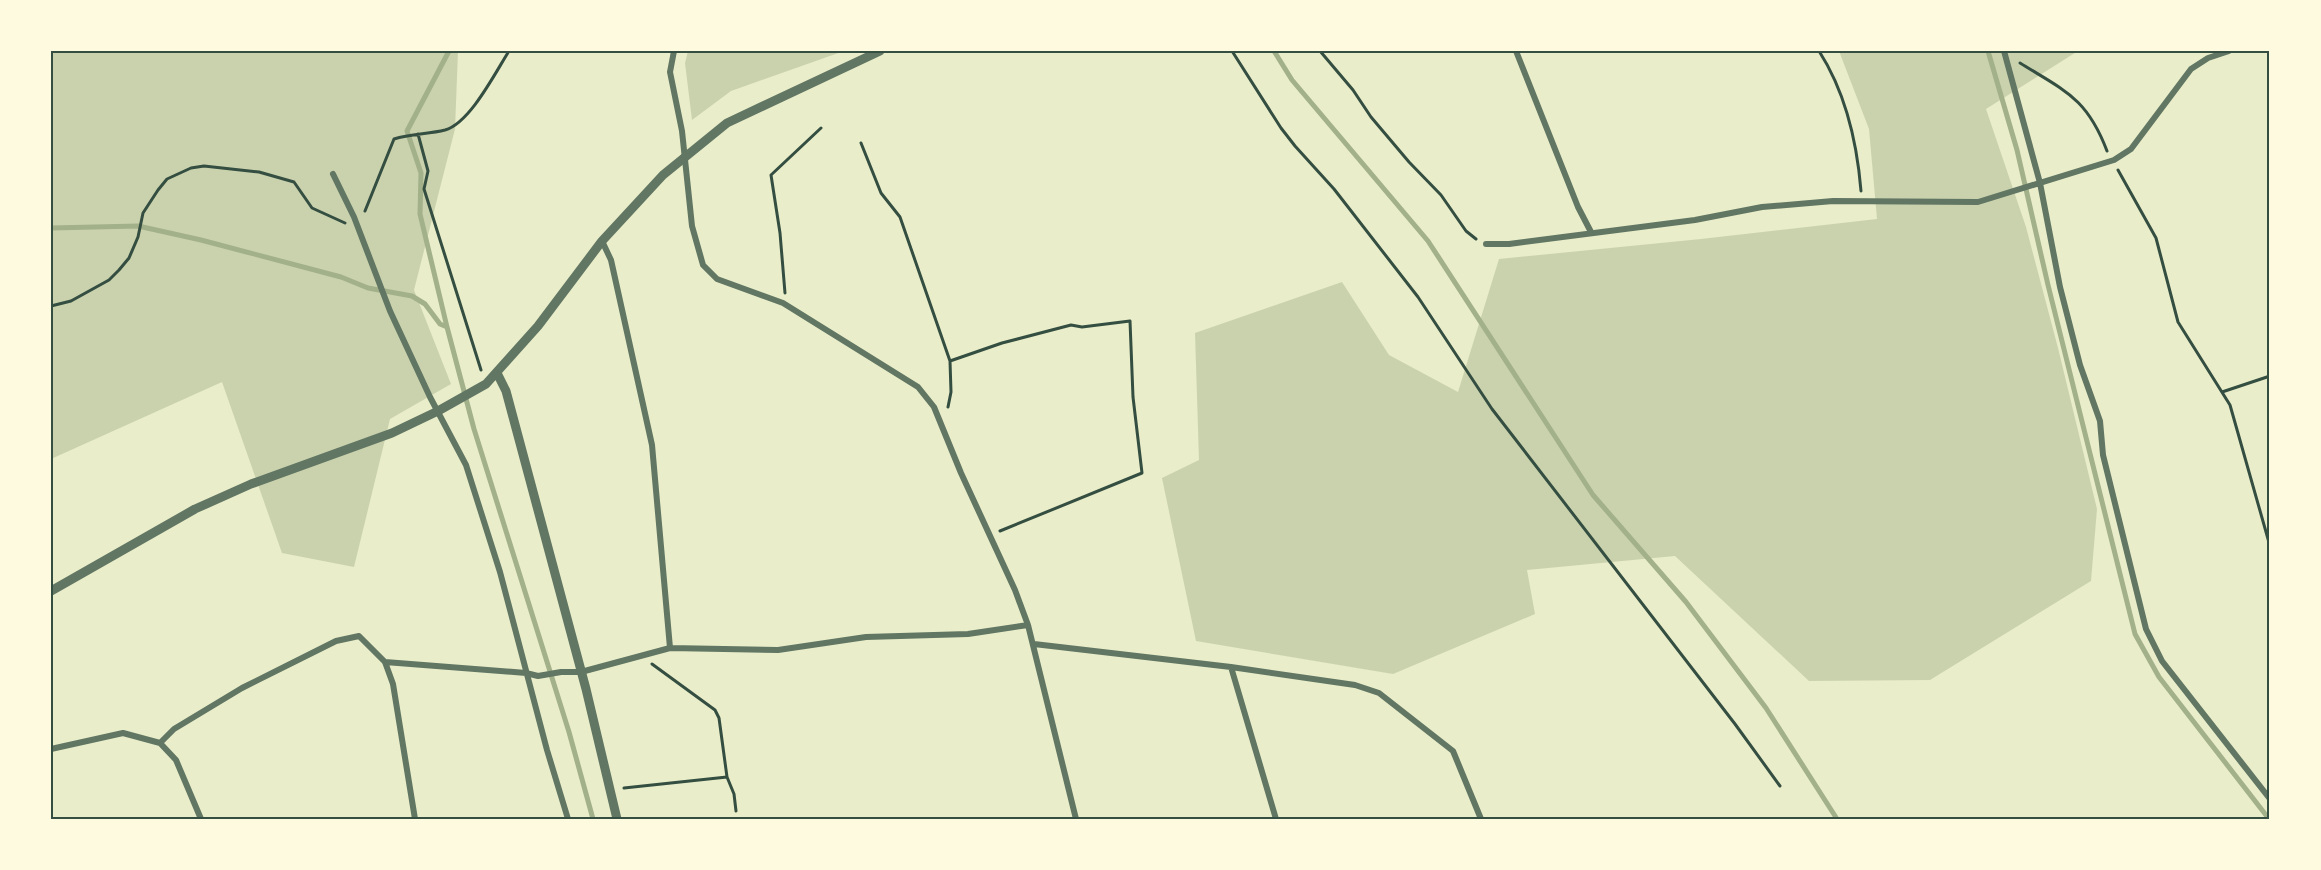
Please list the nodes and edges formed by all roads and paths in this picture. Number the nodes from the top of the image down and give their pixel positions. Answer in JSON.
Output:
{"nodes":[{"id":1,"x":509,"y":51,"type":"edge"},
{"id":2,"x":674,"y":51,"type":"edge"},
{"id":3,"x":880,"y":51,"type":"edge"},
{"id":4,"x":1232,"y":51,"type":"edge"},
{"id":5,"x":1320,"y":51,"type":"edge"},
{"id":6,"x":1516,"y":51,"type":"edge"},
{"id":7,"x":1819,"y":51,"type":"edge"},
{"id":8,"x":2004,"y":51,"type":"edge"},
{"id":9,"x":2229,"y":51,"type":"edge"},
{"id":10,"x":2007,"y":58,"type":"junction"},
{"id":11,"x":821,"y":128,"type":"dead end"},
{"id":12,"x":418,"y":134,"type":"junction"},
{"id":13,"x":861,"y":143,"type":"dead end"},
{"id":14,"x":683,"y":158,"type":"junction"},
{"id":15,"x":2113,"y":161,"type":"junction"},
{"id":16,"x":333,"y":174,"type":"dead end"},
{"id":17,"x":2040,"y":183,"type":"junction"},
{"id":18,"x":1862,"y":201,"type":"junction"},
{"id":19,"x":358,"y":229,"type":"junction"},
{"id":20,"x":1591,"y":232,"type":"junction"},
{"id":21,"x":602,"y":241,"type":"junction"},
{"id":22,"x":1486,"y":244,"type":"joint"},
{"id":23,"x":783,"y":303,"type":"junction"},
{"id":24,"x":51,"y":306,"type":"edge"},
{"id":25,"x":950,"y":361,"type":"junction"},
{"id":26,"x":497,"y":372,"type":"junction"},
{"id":27,"x":2270,"y":376,"type":"edge"},
{"id":28,"x":486,"y":384,"type":"junction"},
{"id":29,"x":2222,"y":392,"type":"junction"},
{"id":30,"x":438,"y":411,"type":"junction"},
{"id":31,"x":940,"y":421,"type":"junction"},
{"id":32,"x":991,"y":534,"type":"junction"},
{"id":33,"x":2270,"y":546,"type":"edge"},
{"id":34,"x":51,"y":591,"type":"edge"},
{"id":35,"x":1028,"y":625,"type":"junction"},
{"id":36,"x":1034,"y":644,"type":"junction"},
{"id":37,"x":670,"y":648,"type":"junction"},
{"id":38,"x":638,"y":656,"type":"junction"},
{"id":39,"x":385,"y":662,"type":"junction"},
{"id":40,"x":1231,"y":667,"type":"junction"},
{"id":41,"x":581,"y":672,"type":"junction"},
{"id":42,"x":526,"y":673,"type":"junction"},
{"id":43,"x":160,"y":743,"type":"junction"},
{"id":44,"x":51,"y":749,"type":"edge"},
{"id":45,"x":727,"y":777,"type":"junction"},
{"id":46,"x":1780,"y":786,"type":"dead end"},
{"id":47,"x":610,"y":790,"type":"junction"},
{"id":48,"x":2270,"y":799,"type":"edge"},
{"id":49,"x":736,"y":811,"type":"dead end"},
{"id":50,"x":201,"y":819,"type":"edge"},
{"id":51,"x":416,"y":819,"type":"edge"},
{"id":52,"x":568,"y":819,"type":"edge"},
{"id":53,"x":617,"y":819,"type":"edge"},
{"id":54,"x":1076,"y":819,"type":"edge"},
{"id":55,"x":1276,"y":819,"type":"edge"},
{"id":56,"x":1481,"y":819,"type":"edge"}],
"edges":[{"from":1,"to":12,"type":"path"},
{"from":2,"to":14,"type":"street"},
{"from":3,"to":14,"type":"street"},
{"from":4,"to":46,"type":"path"},
{"from":5,"to":22,"type":"path"},
{"from":6,"to":20,"type":"street"},
{"from":7,"to":18,"type":"path"},
{"from":8,"to":10,"type":"street"},
{"from":9,"to":15,"type":"street"},
{"from":10,"to":15,"type":"path"},
{"from":10,"to":17,"type":"street"},
{"from":11,"to":23,"type":"path"},
{"from":12,"to":19,"type":"path"},
{"from":12,"to":28,"type":"path"},
{"from":13,"to":25,"type":"path"},
{"from":14,"to":21,"type":"street"},
{"from":14,"to":23,"type":"street"},
{"from":15,"to":17,"type":"street"},
{"from":15,"to":29,"type":"path"},
{"from":16,"to":19,"type":"street"},
{"from":17,"to":18,"type":"street"},
{"from":17,"to":48,"type":"street"},
{"from":18,"to":20,"type":"street"},
{"from":19,"to":24,"type":"path"},
{"from":19,"to":30,"type":"street"},
{"from":20,"to":22,"type":"street"},
{"from":21,"to":26,"type":"street"},
{"from":21,"to":37,"type":"street"},
{"from":23,"to":31,"type":"street"},
{"from":25,"to":31,"type":"path"},
{"from":25,"to":32,"type":"path"},
{"from":26,"to":28,"type":"street"},
{"from":26,"to":41,"type":"street"},
{"from":27,"to":29,"type":"path"},
{"from":28,"to":30,"type":"street"},
{"from":29,"to":33,"type":"path"},
{"from":30,"to":34,"type":"street"},
{"from":30,"to":42,"type":"street"},
{"from":31,"to":32,"type":"street"},
{"from":32,"to":35,"type":"street"},
{"from":35,"to":36,"type":"street"},
{"from":35,"to":37,"type":"street"},
{"from":36,"to":40,"type":"street"},
{"from":36,"to":54,"type":"street"},
{"from":37,"to":38,"type":"street"},
{"from":38,"to":41,"type":"street"},
{"from":38,"to":45,"type":"path"},
{"from":39,"to":42,"type":"street"},
{"from":39,"to":43,"type":"street"},
{"from":39,"to":51,"type":"street"},
{"from":40,"to":55,"type":"street"},
{"from":40,"to":56,"type":"street"},
{"from":41,"to":42,"type":"street"},
{"from":41,"to":47,"type":"street"},
{"from":42,"to":52,"type":"street"},
{"from":43,"to":44,"type":"street"},
{"from":43,"to":50,"type":"street"},
{"from":45,"to":47,"type":"path"},
{"from":45,"to":49,"type":"path"},
{"from":47,"to":53,"type":"street"}]}
